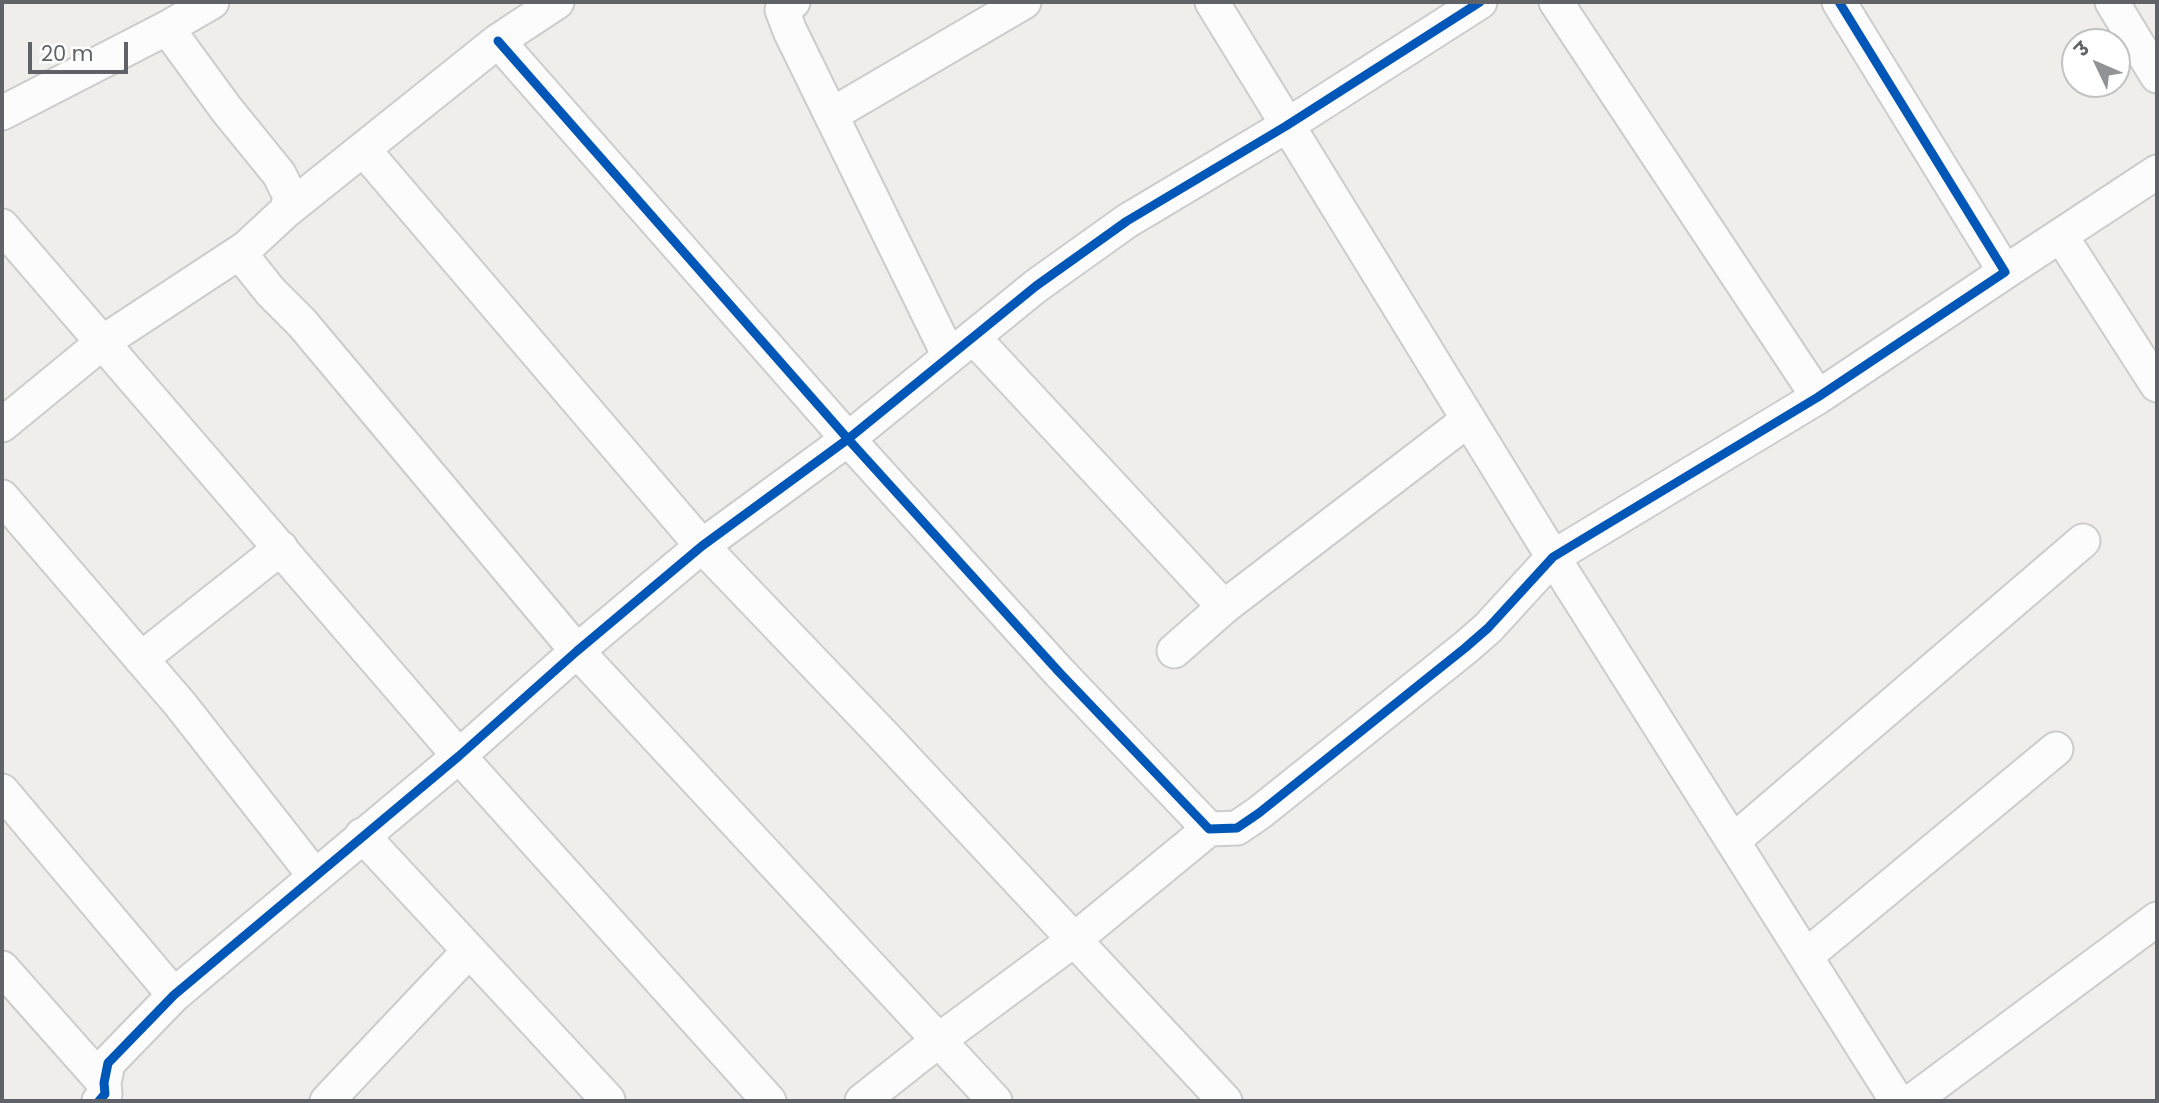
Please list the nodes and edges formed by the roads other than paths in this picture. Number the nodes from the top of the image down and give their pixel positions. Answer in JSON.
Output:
{"nodes":[{"id":1,"x":212,"y":2,"type":"edge"},
{"id":2,"x":557,"y":2,"type":"edge"},
{"id":3,"x":793,"y":2,"type":"edge"},
{"id":4,"x":1024,"y":2,"type":"edge"},
{"id":5,"x":1212,"y":2,"type":"edge"},
{"id":6,"x":1480,"y":2,"type":"edge"},
{"id":7,"x":1556,"y":2,"type":"edge"},
{"id":8,"x":1839,"y":2,"type":"edge"},
{"id":9,"x":2112,"y":2,"type":"edge"},
{"id":10,"x":167,"y":28,"type":"junction"},
{"id":11,"x":498,"y":41,"type":"junction"},
{"id":12,"x":2157,"y":76,"type":"edge"},
{"id":13,"x":2,"y":113,"type":"edge"},
{"id":14,"x":831,"y":115,"type":"junction"},
{"id":15,"x":1286,"y":125,"type":"junction"},
{"id":16,"x":363,"y":149,"type":"junction"},
{"id":17,"x":2157,"y":172,"type":"edge"},
{"id":18,"x":287,"y":210,"type":"junction"},
{"id":19,"x":2,"y":226,"type":"edge"},
{"id":20,"x":2061,"y":236,"type":"junction"},
{"id":21,"x":247,"y":248,"type":"junction"},
{"id":22,"x":2005,"y":272,"type":"junction"},
{"id":23,"x":103,"y":342,"type":"junction"},
{"id":24,"x":961,"y":347,"type":"junction"},
{"id":25,"x":2157,"y":385,"type":"edge"},
{"id":26,"x":1818,"y":397,"type":"junction"},
{"id":27,"x":1468,"y":420,"type":"junction"},
{"id":28,"x":2,"y":425,"type":"edge"},
{"id":29,"x":848,"y":439,"type":"junction"},
{"id":30,"x":2,"y":497,"type":"edge"},
{"id":31,"x":2083,"y":541,"type":"dead end"},
{"id":32,"x":702,"y":546,"type":"junction"},
{"id":33,"x":281,"y":548,"type":"junction"},
{"id":34,"x":1553,"y":557,"type":"junction"},
{"id":35,"x":1224,"y":607,"type":"junction"},
{"id":36,"x":577,"y":651,"type":"junction"},
{"id":37,"x":1174,"y":651,"type":"dead end"},
{"id":38,"x":141,"y":660,"type":"junction"},
{"id":39,"x":2056,"y":749,"type":"dead end"},
{"id":40,"x":459,"y":756,"type":"junction"},
{"id":41,"x":2,"y":791,"type":"edge"},
{"id":42,"x":1209,"y":829,"type":"junction"},
{"id":43,"x":362,"y":835,"type":"junction"},
{"id":44,"x":1733,"y":841,"type":"junction"},
{"id":45,"x":314,"y":875,"type":"junction"},
{"id":46,"x":2157,"y":919,"type":"edge"},
{"id":47,"x":1074,"y":940,"type":"junction"},
{"id":48,"x":469,"y":951,"type":"junction"},
{"id":49,"x":1806,"y":956,"type":"junction"},
{"id":50,"x":2,"y":968,"type":"edge"},
{"id":51,"x":174,"y":995,"type":"junction"},
{"id":52,"x":939,"y":1040,"type":"junction"},
{"id":53,"x":102,"y":1092,"type":"edge"},
{"id":54,"x":327,"y":1101,"type":"edge"},
{"id":55,"x":606,"y":1101,"type":"edge"},
{"id":56,"x":769,"y":1101,"type":"edge"},
{"id":57,"x":862,"y":1101,"type":"edge"},
{"id":58,"x":995,"y":1101,"type":"edge"},
{"id":59,"x":1225,"y":1101,"type":"edge"},
{"id":60,"x":1897,"y":1101,"type":"edge"},
{"id":61,"x":1912,"y":1101,"type":"edge"}],
"edges":[{"from":1,"to":10,"type":"street"},
{"from":2,"to":11,"type":"street"},
{"from":3,"to":14,"type":"street"},
{"from":4,"to":14,"type":"street"},
{"from":5,"to":15,"type":"street"},
{"from":6,"to":15,"type":"street"},
{"from":7,"to":26,"type":"street"},
{"from":8,"to":22,"type":"street"},
{"from":9,"to":12,"type":"street"},
{"from":10,"to":13,"type":"street"},
{"from":10,"to":18,"type":"street"},
{"from":11,"to":16,"type":"street"},
{"from":11,"to":29,"type":"street"},
{"from":14,"to":24,"type":"street"},
{"from":15,"to":24,"type":"street"},
{"from":15,"to":27,"type":"street"},
{"from":16,"to":18,"type":"street"},
{"from":16,"to":32,"type":"street"},
{"from":17,"to":20,"type":"street"},
{"from":18,"to":21,"type":"street"},
{"from":19,"to":23,"type":"street"},
{"from":20,"to":22,"type":"street"},
{"from":20,"to":25,"type":"street"},
{"from":21,"to":23,"type":"street"},
{"from":21,"to":36,"type":"street"},
{"from":22,"to":26,"type":"street"},
{"from":23,"to":28,"type":"street"},
{"from":23,"to":33,"type":"street"},
{"from":24,"to":29,"type":"street"},
{"from":24,"to":35,"type":"street"},
{"from":26,"to":34,"type":"street"},
{"from":27,"to":34,"type":"street"},
{"from":27,"to":35,"type":"street"},
{"from":29,"to":32,"type":"street"},
{"from":29,"to":42,"type":"street"},
{"from":30,"to":38,"type":"street"},
{"from":31,"to":44,"type":"street"},
{"from":32,"to":36,"type":"street"},
{"from":32,"to":47,"type":"street"},
{"from":33,"to":38,"type":"street"},
{"from":33,"to":40,"type":"street"},
{"from":34,"to":42,"type":"street"},
{"from":34,"to":44,"type":"street"},
{"from":35,"to":37,"type":"street"},
{"from":36,"to":40,"type":"street"},
{"from":36,"to":52,"type":"street"},
{"from":38,"to":45,"type":"street"},
{"from":39,"to":49,"type":"street"},
{"from":40,"to":43,"type":"street"},
{"from":40,"to":56,"type":"street"},
{"from":41,"to":51,"type":"street"},
{"from":42,"to":47,"type":"street"},
{"from":43,"to":45,"type":"street"},
{"from":43,"to":48,"type":"street"},
{"from":44,"to":49,"type":"street"},
{"from":45,"to":51,"type":"street"},
{"from":46,"to":61,"type":"street"},
{"from":47,"to":52,"type":"street"},
{"from":47,"to":59,"type":"street"},
{"from":48,"to":54,"type":"street"},
{"from":48,"to":55,"type":"street"},
{"from":49,"to":60,"type":"street"},
{"from":50,"to":53,"type":"street"},
{"from":51,"to":53,"type":"street"},
{"from":52,"to":57,"type":"street"},
{"from":52,"to":58,"type":"street"}]}
